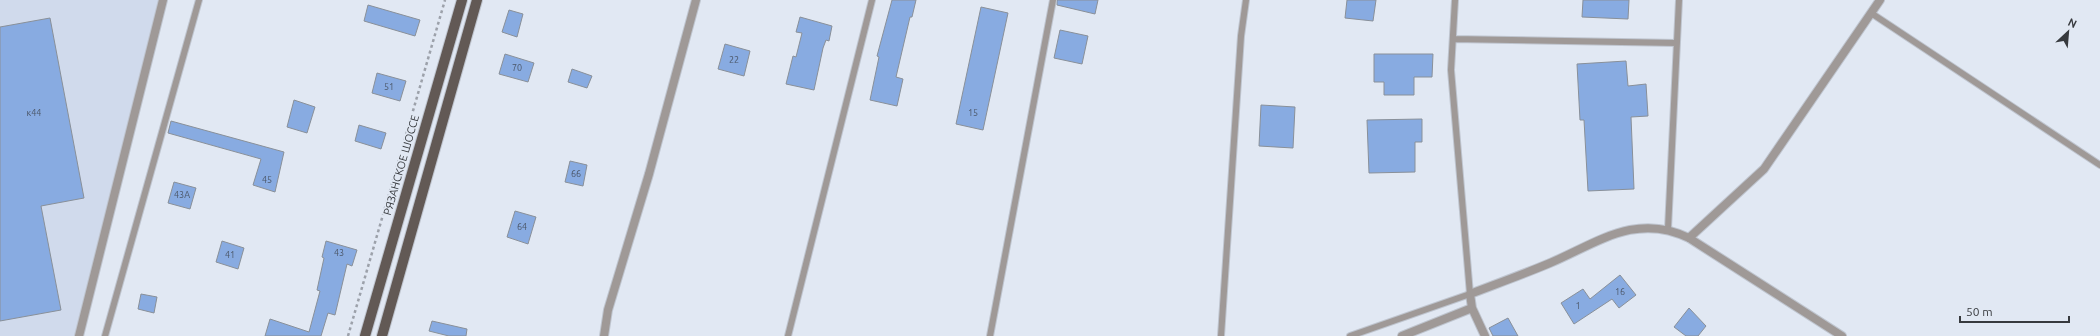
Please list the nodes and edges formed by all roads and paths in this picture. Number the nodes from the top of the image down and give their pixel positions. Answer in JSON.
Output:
{"nodes":[{"id":1,"x":163,"y":0,"type":"edge"},
{"id":2,"x":199,"y":0,"type":"edge"},
{"id":3,"x":445,"y":0,"type":"edge"},
{"id":4,"x":462,"y":0,"type":"edge"},
{"id":5,"x":477,"y":0,"type":"edge"},
{"id":6,"x":696,"y":0,"type":"edge"},
{"id":7,"x":872,"y":0,"type":"edge"},
{"id":8,"x":1052,"y":0,"type":"edge"},
{"id":9,"x":1246,"y":0,"type":"edge"},
{"id":10,"x":1455,"y":0,"type":"edge"},
{"id":11,"x":1679,"y":0,"type":"edge"},
{"id":12,"x":1880,"y":0,"type":"edge"},
{"id":13,"x":1871,"y":13,"type":"junction"},
{"id":14,"x":1453,"y":39,"type":"junction"},
{"id":15,"x":1677,"y":43,"type":"junction"},
{"id":16,"x":2100,"y":165,"type":"edge"},
{"id":17,"x":1668,"y":230,"type":"junction"},
{"id":18,"x":1689,"y":238,"type":"junction"},
{"id":19,"x":1470,"y":294,"type":"junction"},
{"id":20,"x":1472,"y":308,"type":"junction"},
{"id":21,"x":80,"y":336,"type":"edge"},
{"id":22,"x":105,"y":336,"type":"edge"},
{"id":23,"x":348,"y":336,"type":"edge"},
{"id":24,"x":365,"y":336,"type":"edge"},
{"id":25,"x":382,"y":336,"type":"edge"},
{"id":26,"x":604,"y":336,"type":"edge"},
{"id":27,"x":788,"y":336,"type":"edge"},
{"id":28,"x":990,"y":336,"type":"edge"},
{"id":29,"x":1221,"y":336,"type":"edge"},
{"id":30,"x":1350,"y":336,"type":"edge"},
{"id":31,"x":1402,"y":336,"type":"edge"},
{"id":32,"x":1485,"y":336,"type":"edge"},
{"id":33,"x":1842,"y":336,"type":"edge"}],
"edges":[{"from":1,"to":21,"type":"street"},
{"from":2,"to":22,"type":"lane"},
{"from":3,"to":23,"type":"path"},
{"from":4,"to":24,"type":"main road","name":"РЯЗАНСКОЕ ШОССЕ"},
{"from":5,"to":25,"type":"main road"},
{"from":6,"to":26,"type":"street"},
{"from":7,"to":27,"type":"lane"},
{"from":8,"to":28,"type":"lane"},
{"from":9,"to":29,"type":"lane"},
{"from":10,"to":14,"type":"lane"},
{"from":11,"to":15,"type":"lane"},
{"from":12,"to":13,"type":"street"},
{"from":13,"to":16,"type":"lane"},
{"from":13,"to":18,"type":"street"},
{"from":14,"to":15,"type":"lane"},
{"from":14,"to":19,"type":"lane"},
{"from":15,"to":17,"type":"lane"},
{"from":17,"to":18,"type":"street"},
{"from":17,"to":19,"type":"street"},
{"from":18,"to":33,"type":"street"},
{"from":19,"to":20,"type":"street"},
{"from":19,"to":30,"type":"lane"},
{"from":20,"to":31,"type":"street"},
{"from":20,"to":32,"type":"street"}]}
